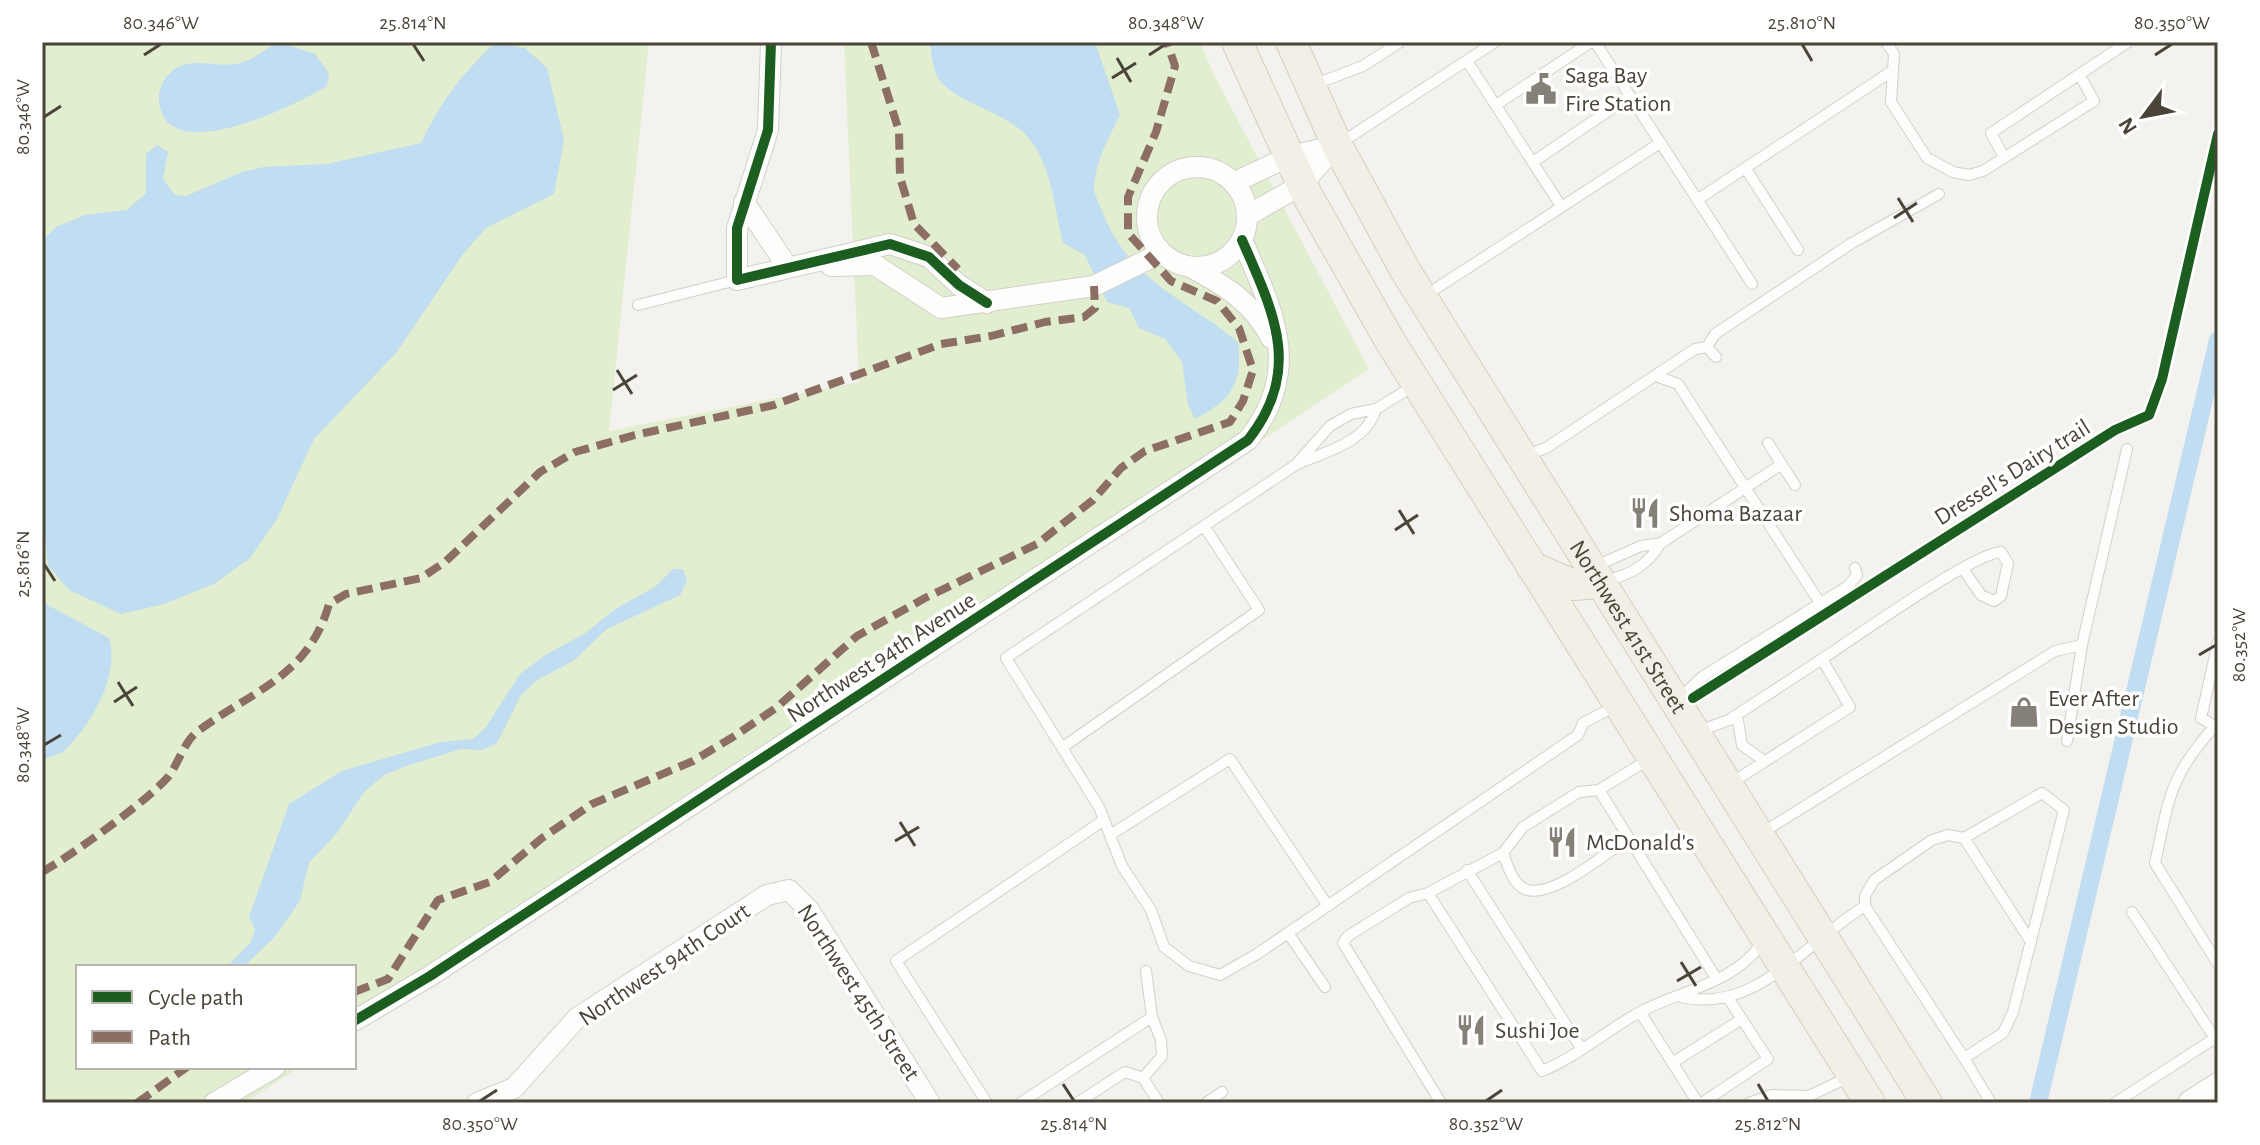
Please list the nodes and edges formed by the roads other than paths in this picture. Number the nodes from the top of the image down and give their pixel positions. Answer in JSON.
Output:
{"nodes":[{"id":1,"x":771,"y":42,"type":"edge"},
{"id":2,"x":1237,"y":42,"type":"edge"},
{"id":3,"x":1291,"y":42,"type":"edge"},
{"id":4,"x":1400,"y":42,"type":"edge"},
{"id":5,"x":1495,"y":42,"type":"edge"},
{"id":6,"x":1593,"y":42,"type":"edge"},
{"id":7,"x":1886,"y":42,"type":"edge"},
{"id":8,"x":2128,"y":42,"type":"edge"},
{"id":9,"x":1467,"y":61,"type":"junction"},
{"id":10,"x":1892,"y":71,"type":"junction"},
{"id":11,"x":2079,"y":74,"type":"junction"},
{"id":12,"x":1310,"y":86,"type":"junction"},
{"id":13,"x":1630,"y":96,"type":"junction"},
{"id":14,"x":1496,"y":105,"type":"junction"},
{"id":15,"x":1660,"y":143,"type":"junction"},
{"id":16,"x":1337,"y":145,"type":"junction"},
{"id":17,"x":1288,"y":157,"type":"junction"},
{"id":18,"x":2004,"y":157,"type":"junction"},
{"id":19,"x":1533,"y":162,"type":"junction"},
{"id":20,"x":1746,"y":169,"type":"junction"},
{"id":21,"x":1233,"y":183,"type":"junction"},
{"id":22,"x":1301,"y":185,"type":"junction"},
{"id":23,"x":1939,"y":194,"type":"dead end"},
{"id":24,"x":1697,"y":200,"type":"junction"},
{"id":25,"x":744,"y":202,"type":"junction"},
{"id":26,"x":1561,"y":206,"type":"junction"},
{"id":27,"x":1247,"y":216,"type":"junction"},
{"id":28,"x":1242,"y":240,"type":"junction"},
{"id":29,"x":1798,"y":250,"type":"dead end"},
{"id":30,"x":1161,"y":253,"type":"junction"},
{"id":31,"x":787,"y":266,"type":"junction"},
{"id":32,"x":1191,"y":267,"type":"junction"},
{"id":33,"x":737,"y":280,"type":"junction"},
{"id":34,"x":1752,"y":284,"type":"dead end"},
{"id":35,"x":1422,"y":298,"type":"junction"},
{"id":36,"x":987,"y":303,"type":"junction"},
{"id":37,"x":638,"y":305,"type":"dead end"},
{"id":38,"x":1707,"y":347,"type":"junction"},
{"id":39,"x":1280,"y":356,"type":"junction"},
{"id":40,"x":1716,"y":357,"type":"dead end"},
{"id":41,"x":1458,"y":358,"type":"junction"},
{"id":42,"x":1656,"y":376,"type":"junction"},
{"id":43,"x":1416,"y":384,"type":"junction"},
{"id":44,"x":1376,"y":409,"type":"junction"},
{"id":45,"x":1768,"y":443,"type":"dead end"},
{"id":46,"x":2127,"y":449,"type":"dead end"},
{"id":47,"x":1520,"y":455,"type":"junction"},
{"id":48,"x":1297,"y":464,"type":"junction"},
{"id":49,"x":1782,"y":464,"type":"junction"},
{"id":50,"x":1795,"y":485,"type":"dead end"},
{"id":51,"x":1746,"y":488,"type":"junction"},
{"id":52,"x":1204,"y":526,"type":"junction"},
{"id":53,"x":1661,"y":543,"type":"junction"},
{"id":54,"x":1532,"y":567,"type":"junction"},
{"id":55,"x":1855,"y":568,"type":"dead end"},
{"id":56,"x":1963,"y":569,"type":"junction"},
{"id":57,"x":1595,"y":576,"type":"junction"},
{"id":58,"x":1820,"y":603,"type":"junction"},
{"id":59,"x":2218,"y":642,"type":"edge"},
{"id":60,"x":1638,"y":644,"type":"junction"},
{"id":61,"x":2082,"y":645,"type":"junction"},
{"id":62,"x":1822,"y":659,"type":"junction"},
{"id":63,"x":1675,"y":703,"type":"junction"},
{"id":64,"x":1619,"y":704,"type":"junction"},
{"id":65,"x":1737,"y":715,"type":"junction"},
{"id":66,"x":2216,"y":728,"type":"edge"},
{"id":67,"x":1694,"y":733,"type":"junction"},
{"id":68,"x":2067,"y":741,"type":"dead end"},
{"id":69,"x":1063,"y":747,"type":"junction"},
{"id":70,"x":1653,"y":757,"type":"junction"},
{"id":71,"x":1764,"y":761,"type":"junction"},
{"id":72,"x":1727,"y":785,"type":"junction"},
{"id":73,"x":1599,"y":790,"type":"junction"},
{"id":74,"x":1686,"y":809,"type":"junction"},
{"id":75,"x":1104,"y":820,"type":"junction"},
{"id":76,"x":1110,"y":835,"type":"junction"},
{"id":77,"x":1758,"y":835,"type":"junction"},
{"id":78,"x":1629,"y":838,"type":"junction"},
{"id":79,"x":1964,"y":838,"type":"junction"},
{"id":80,"x":1503,"y":853,"type":"junction"},
{"id":81,"x":1467,"y":870,"type":"junction"},
{"id":82,"x":782,"y":890,"type":"joint"},
{"id":83,"x":1428,"y":893,"type":"junction"},
{"id":84,"x":1328,"y":906,"type":"junction"},
{"id":85,"x":1865,"y":906,"type":"junction"},
{"id":86,"x":2132,"y":912,"type":"dead end"},
{"id":87,"x":1288,"y":933,"type":"junction"},
{"id":88,"x":1766,"y":934,"type":"junction"},
{"id":89,"x":1821,"y":935,"type":"junction"},
{"id":90,"x":2031,"y":942,"type":"junction"},
{"id":91,"x":2218,"y":964,"type":"edge"},
{"id":92,"x":1785,"y":966,"type":"junction"},
{"id":93,"x":1146,"y":971,"type":"dead end"},
{"id":94,"x":1716,"y":978,"type":"junction"},
{"id":95,"x":1325,"y":987,"type":"dead end"},
{"id":96,"x":1681,"y":997,"type":"junction"},
{"id":97,"x":1728,"y":998,"type":"junction"},
{"id":98,"x":1640,"y":1012,"type":"junction"},
{"id":99,"x":1152,"y":1017,"type":"junction"},
{"id":100,"x":1742,"y":1019,"type":"junction"},
{"id":101,"x":356,"y":1020,"type":"edge"},
{"id":102,"x":2216,"y":1040,"type":"edge"},
{"id":103,"x":1581,"y":1048,"type":"junction"},
{"id":104,"x":1964,"y":1058,"type":"junction"},
{"id":105,"x":1672,"y":1063,"type":"junction"},
{"id":106,"x":272,"y":1069,"type":"edge"},
{"id":107,"x":1853,"y":1075,"type":"junction"},
{"id":108,"x":1143,"y":1078,"type":"junction"},
{"id":109,"x":2218,"y":1085,"type":"edge"},
{"id":110,"x":1222,"y":1092,"type":"dead end"},
{"id":111,"x":519,"y":1095,"type":"edge"},
{"id":112,"x":1755,"y":1102,"type":"edge"},
{"id":113,"x":214,"y":1103,"type":"edge"},
{"id":114,"x":477,"y":1103,"type":"edge"},
{"id":115,"x":930,"y":1103,"type":"edge"},
{"id":116,"x":987,"y":1103,"type":"edge"},
{"id":117,"x":1020,"y":1103,"type":"edge"},
{"id":118,"x":1077,"y":1103,"type":"edge"},
{"id":119,"x":1159,"y":1103,"type":"edge"},
{"id":120,"x":1206,"y":1103,"type":"edge"},
{"id":121,"x":1441,"y":1103,"type":"edge"},
{"id":122,"x":1700,"y":1103,"type":"edge"},
{"id":123,"x":1870,"y":1103,"type":"edge"},
{"id":124,"x":1927,"y":1103,"type":"edge"},
{"id":125,"x":1991,"y":1103,"type":"edge"},
{"id":126,"x":2115,"y":1103,"type":"edge"},
{"id":127,"x":2190,"y":1103,"type":"edge"}],
"edges":[{"from":1,"to":25,"type":"street"},
{"from":2,"to":17,"type":"main road","name":"Northwest 41st Street"},
{"from":3,"to":12,"type":"main road","name":"Northwest 41st Street"},
{"from":4,"to":12,"type":"lane"},
{"from":5,"to":9,"type":"lane"},
{"from":6,"to":13,"type":"lane"},
{"from":6,"to":14,"type":"lane"},
{"from":7,"to":10,"type":"lane"},
{"from":8,"to":11,"type":"lane"},
{"from":9,"to":14,"type":"lane"},
{"from":9,"to":16,"type":"lane"},
{"from":10,"to":18,"type":"lane"},
{"from":10,"to":20,"type":"lane"},
{"from":11,"to":18,"type":"lane"},
{"from":11,"to":18,"type":"lane"},
{"from":12,"to":16,"type":"main road","name":"Northwest 41st Street"},
{"from":13,"to":15,"type":"lane"},
{"from":13,"to":19,"type":"lane"},
{"from":14,"to":19,"type":"lane"},
{"from":15,"to":24,"type":"lane"},
{"from":15,"to":26,"type":"lane"},
{"from":16,"to":17,"type":"street"},
{"from":16,"to":22,"type":"street"},
{"from":16,"to":35,"type":"main road","name":"Northwest 41st Street"},
{"from":17,"to":21,"type":"street"},
{"from":17,"to":22,"type":"main road","name":"Northwest 41st Street"},
{"from":19,"to":26,"type":"lane"},
{"from":20,"to":24,"type":"lane"},
{"from":20,"to":29,"type":"lane"},
{"from":21,"to":27,"type":"street"},
{"from":21,"to":30,"type":"street"},
{"from":22,"to":27,"type":"street"},
{"from":22,"to":43,"type":"main road","name":"Northwest 41st Street"},
{"from":23,"to":38,"type":"lane"},
{"from":24,"to":34,"type":"lane"},
{"from":25,"to":31,"type":"street"},
{"from":25,"to":33,"type":"street"},
{"from":26,"to":35,"type":"lane"},
{"from":27,"to":28,"type":"street"},
{"from":28,"to":32,"type":"street"},
{"from":28,"to":39,"type":"street","name":"Northwest 94th Avenue"},
{"from":30,"to":32,"type":"street"},
{"from":30,"to":36,"type":"street"},
{"from":31,"to":33,"type":"street"},
{"from":31,"to":36,"type":"street"},
{"from":31,"to":36,"type":"street"},
{"from":32,"to":39,"type":"street"},
{"from":33,"to":37,"type":"lane"},
{"from":35,"to":41,"type":"main road","name":"Northwest 41st Street"},
{"from":38,"to":40,"type":"lane"},
{"from":38,"to":42,"type":"lane"},
{"from":39,"to":101,"type":"street","name":"Northwest 94th Avenue"},
{"from":41,"to":43,"type":"main road"},
{"from":41,"to":47,"type":"main road","name":"Northwest 41st Street"},
{"from":42,"to":47,"type":"lane"},
{"from":42,"to":51,"type":"lane"},
{"from":43,"to":44,"type":"lane"},
{"from":43,"to":54,"type":"main road","name":"Northwest 41st Street"},
{"from":44,"to":48,"type":"lane"},
{"from":44,"to":48,"type":"lane"},
{"from":45,"to":49,"type":"lane"},
{"from":46,"to":61,"type":"lane"},
{"from":47,"to":57,"type":"main road","name":"Northwest 41st Street"},
{"from":48,"to":52,"type":"lane"},
{"from":49,"to":50,"type":"lane"},
{"from":49,"to":51,"type":"lane"},
{"from":51,"to":53,"type":"lane"},
{"from":51,"to":58,"type":"lane"},
{"from":52,"to":69,"type":"lane"},
{"from":52,"to":69,"type":"lane"},
{"from":53,"to":57,"type":"lane"},
{"from":53,"to":57,"type":"lane"},
{"from":54,"to":57,"type":"main road"},
{"from":54,"to":64,"type":"main road","name":"Northwest 41st Street"},
{"from":55,"to":58,"type":"lane"},
{"from":56,"to":56,"type":"lane"},
{"from":56,"to":62,"type":"lane"},
{"from":57,"to":60,"type":"main road","name":"Northwest 41st Street"},
{"from":58,"to":63,"type":"lane"},
{"from":59,"to":66,"type":"lane"},
{"from":60,"to":63,"type":"main road","name":"Northwest 41st Street"},
{"from":60,"to":64,"type":"main road"},
{"from":61,"to":68,"type":"lane"},
{"from":61,"to":77,"type":"lane"},
{"from":62,"to":65,"type":"lane"},
{"from":62,"to":71,"type":"lane"},
{"from":63,"to":67,"type":"main road","name":"Northwest 41st Street"},
{"from":64,"to":67,"type":"main road"},
{"from":64,"to":70,"type":"main road","name":"Northwest 41st Street"},
{"from":64,"to":84,"type":"lane"},
{"from":65,"to":67,"type":"lane"},
{"from":65,"to":71,"type":"lane"},
{"from":66,"to":91,"type":"lane"},
{"from":67,"to":72,"type":"main road","name":"Northwest 41st Street"},
{"from":69,"to":75,"type":"lane"},
{"from":70,"to":73,"type":"lane"},
{"from":70,"to":74,"type":"main road","name":"Northwest 41st Street"},
{"from":71,"to":72,"type":"lane"},
{"from":72,"to":74,"type":"main road"},
{"from":72,"to":77,"type":"main road","name":"Northwest 41st Street"},
{"from":73,"to":78,"type":"lane"},
{"from":73,"to":80,"type":"lane"},
{"from":74,"to":88,"type":"main road","name":"Northwest 41st Street"},
{"from":75,"to":76,"type":"lane"},
{"from":75,"to":116,"type":"lane"},
{"from":76,"to":84,"type":"lane"},
{"from":76,"to":87,"type":"lane"},
{"from":77,"to":89,"type":"main road","name":"Northwest 41st Street"},
{"from":78,"to":80,"type":"lane"},
{"from":78,"to":94,"type":"lane"},
{"from":79,"to":85,"type":"lane"},
{"from":79,"to":90,"type":"lane"},
{"from":79,"to":90,"type":"lane"},
{"from":80,"to":81,"type":"lane"},
{"from":81,"to":83,"type":"lane"},
{"from":81,"to":103,"type":"lane"},
{"from":82,"to":111,"type":"street","name":"Northwest 94th Court"},
{"from":82,"to":115,"type":"street","name":"Northwest 45th Street"},
{"from":83,"to":103,"type":"lane"},
{"from":83,"to":121,"type":"lane"},
{"from":84,"to":87,"type":"lane"},
{"from":85,"to":89,"type":"lane"},
{"from":85,"to":104,"type":"lane"},
{"from":86,"to":102,"type":"lane"},
{"from":87,"to":95,"type":"lane"},
{"from":88,"to":92,"type":"main road","name":"Northwest 41st Street"},
{"from":88,"to":94,"type":"lane"},
{"from":89,"to":92,"type":"lane"},
{"from":89,"to":124,"type":"main road","name":"Northwest 41st Street"},
{"from":90,"to":104,"type":"lane"},
{"from":92,"to":97,"type":"lane"},
{"from":92,"to":107,"type":"main road","name":"Northwest 41st Street"},
{"from":93,"to":99,"type":"lane"},
{"from":94,"to":96,"type":"lane"},
{"from":96,"to":97,"type":"lane"},
{"from":96,"to":98,"type":"lane"},
{"from":97,"to":100,"type":"lane"},
{"from":98,"to":103,"type":"lane"},
{"from":98,"to":105,"type":"lane"},
{"from":99,"to":108,"type":"lane"},
{"from":99,"to":117,"type":"lane"},
{"from":100,"to":105,"type":"lane"},
{"from":100,"to":122,"type":"lane"},
{"from":102,"to":126,"type":"lane"},
{"from":104,"to":125,"type":"lane"},
{"from":105,"to":122,"type":"lane"},
{"from":106,"to":113,"type":"street"},
{"from":107,"to":112,"type":"lane"},
{"from":107,"to":123,"type":"main road","name":"Northwest 41st Street"},
{"from":108,"to":118,"type":"lane"},
{"from":108,"to":119,"type":"lane"},
{"from":109,"to":127,"type":"street"},
{"from":110,"to":120,"type":"lane"},
{"from":111,"to":114,"type":"street","name":"Northwest 94th Court"}]}
